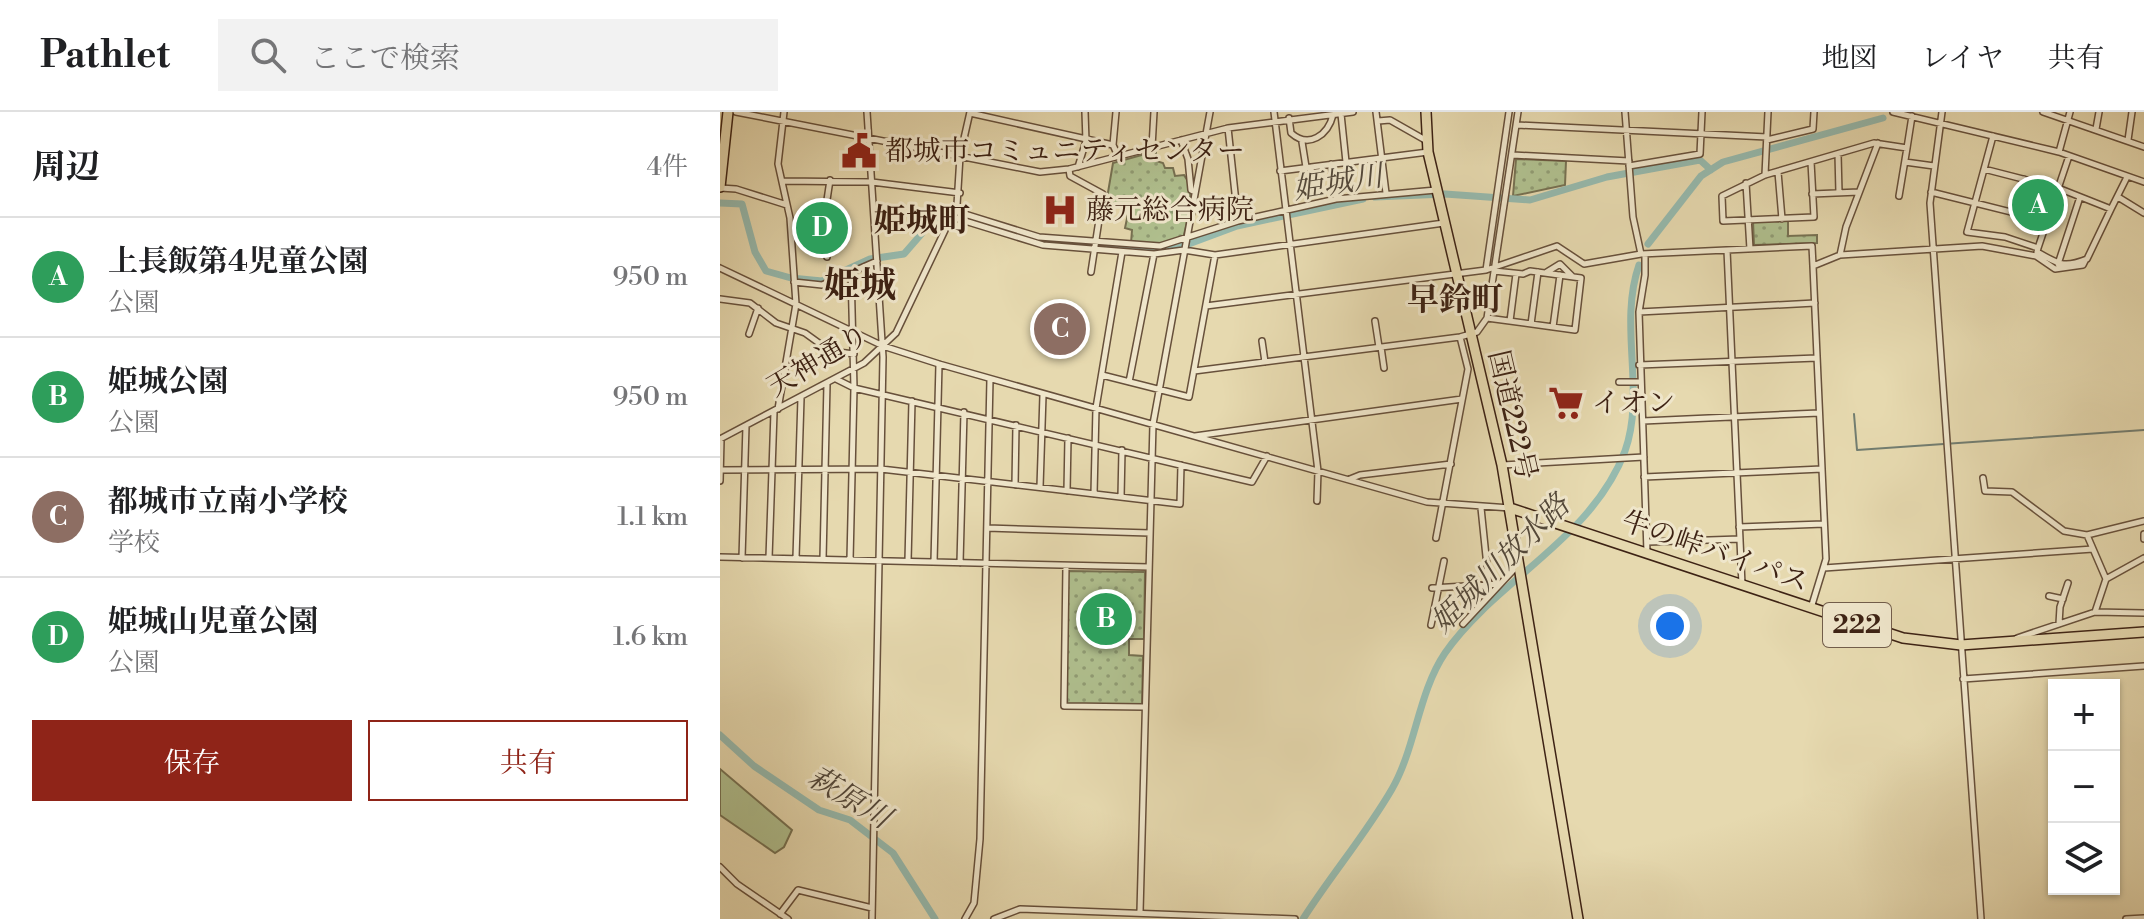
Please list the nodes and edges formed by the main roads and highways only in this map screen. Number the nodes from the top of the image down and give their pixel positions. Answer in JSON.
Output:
{"nodes":[{"id":1,"x":728,"y":112,"type":"edge"},
{"id":2,"x":1426,"y":112,"type":"edge"},
{"id":3,"x":722,"y":143,"type":"edge"},
{"id":4,"x":720,"y":188,"type":"edge"},
{"id":5,"x":1510,"y":508,"type":"junction"},
{"id":6,"x":1528,"y":512,"type":"junction"},
{"id":7,"x":1512,"y":529,"type":"junction"},
{"id":8,"x":2144,"y":632,"type":"edge"},
{"id":9,"x":1578,"y":919,"type":"edge"}],
"edges":[{"from":1,"to":3,"type":"highway"},
{"from":2,"to":5,"type":"highway","name":"国道222号"},
{"from":3,"to":4,"type":"highway"},
{"from":5,"to":6,"type":"highway","name":"牛の峠バイパス","number":"222"},
{"from":5,"to":7,"type":"highway","name":"国道222号"},
{"from":6,"to":7,"type":"highway"},
{"from":6,"to":8,"type":"highway","name":"牛の峠バイパス","number":"222"},
{"from":7,"to":9,"type":"highway","name":"国道222号"}]}
